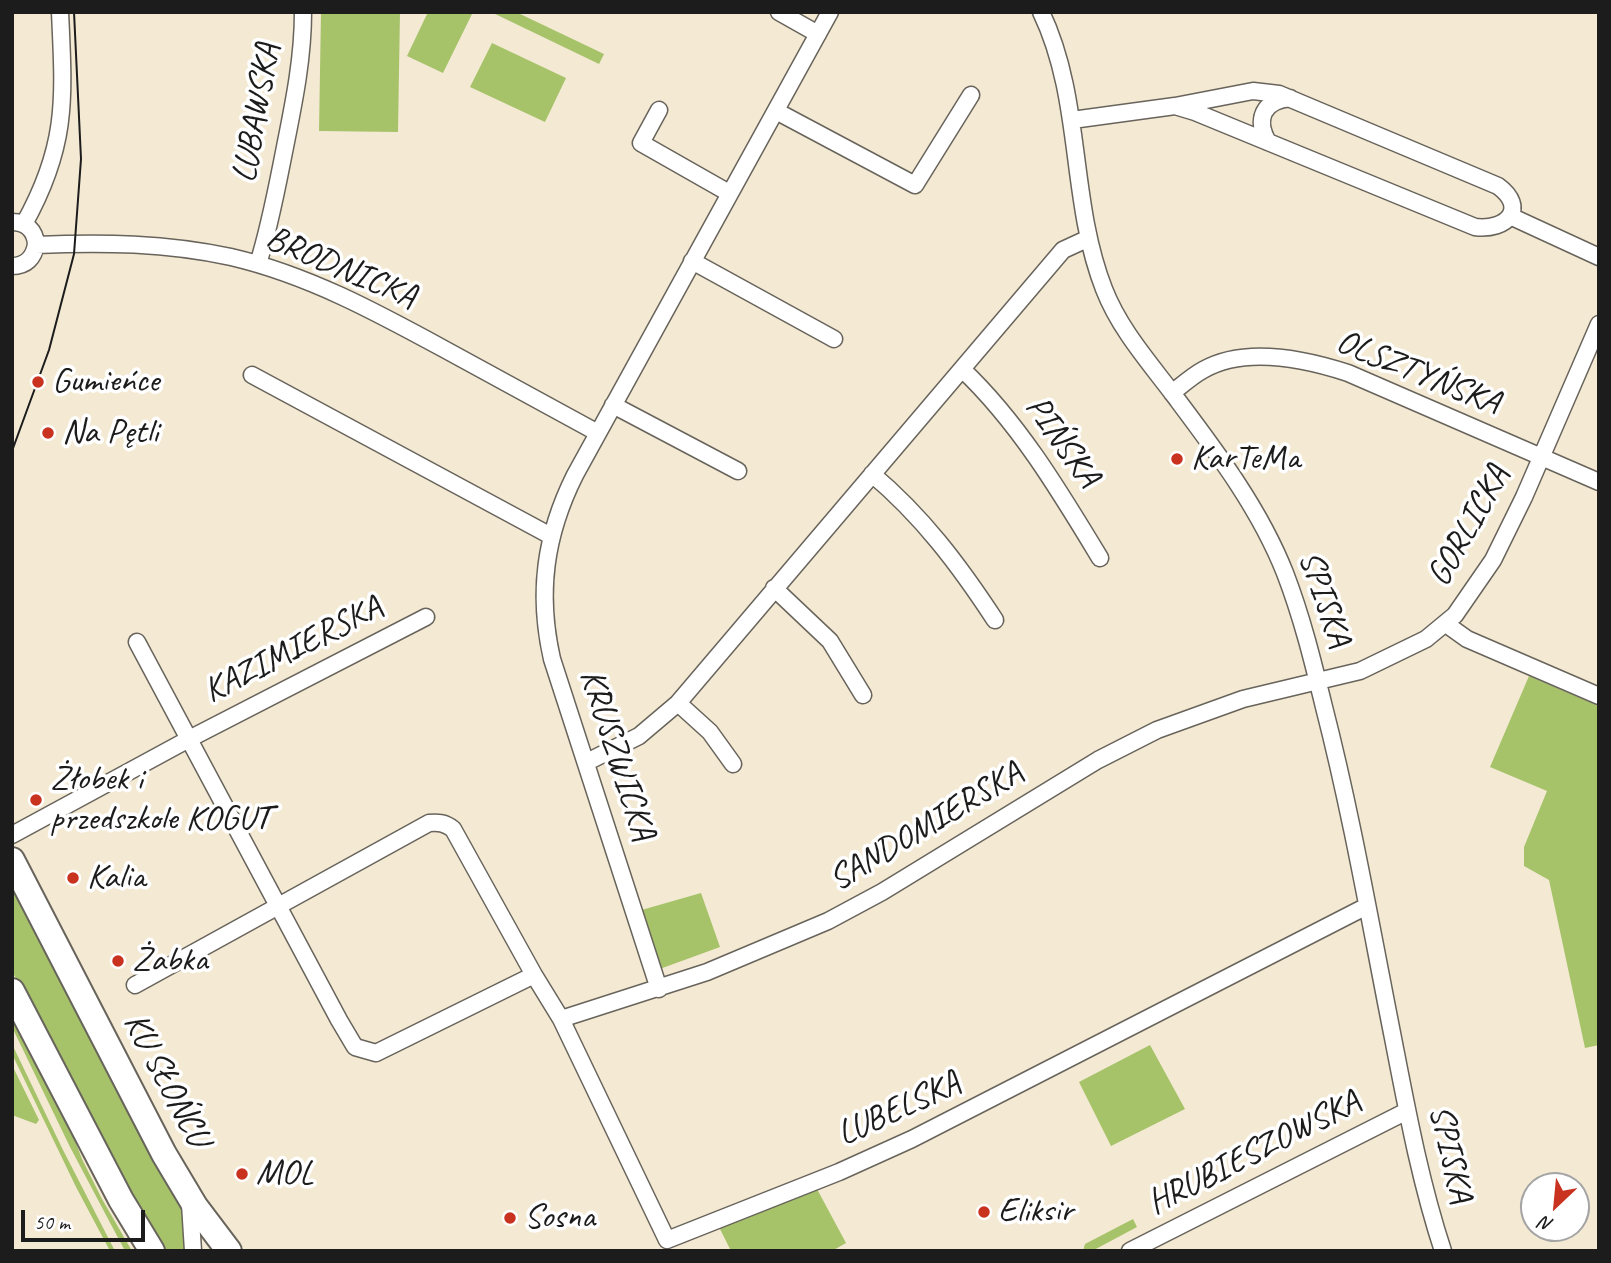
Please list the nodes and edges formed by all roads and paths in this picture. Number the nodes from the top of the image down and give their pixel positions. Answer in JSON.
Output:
{"nodes":[{"id":1,"x":60,"y":12,"type":"edge"},
{"id":2,"x":303,"y":12,"type":"edge"},
{"id":3,"x":779,"y":12,"type":"edge"},
{"id":4,"x":830,"y":12,"type":"edge"},
{"id":5,"x":1041,"y":12,"type":"edge"},
{"id":6,"x":818,"y":34,"type":"junction"},
{"id":7,"x":971,"y":95,"type":"dead end"},
{"id":8,"x":1290,"y":98,"type":"junction"},
{"id":9,"x":1175,"y":106,"type":"junction"},
{"id":10,"x":659,"y":110,"type":"dead end"},
{"id":11,"x":776,"y":111,"type":"junction"},
{"id":12,"x":1072,"y":120,"type":"junction"},
{"id":13,"x":1268,"y":142,"type":"junction"},
{"id":14,"x":729,"y":193,"type":"junction"},
{"id":15,"x":1510,"y":216,"type":"junction"},
{"id":16,"x":18,"y":223,"type":"edge"},
{"id":17,"x":1089,"y":237,"type":"junction"},
{"id":18,"x":36,"y":245,"type":"junction"},
{"id":19,"x":1599,"y":257,"type":"edge"},
{"id":20,"x":692,"y":261,"type":"junction"},
{"id":21,"x":258,"y":264,"type":"junction"},
{"id":22,"x":12,"y":266,"type":"edge"},
{"id":23,"x":1599,"y":324,"type":"edge"},
{"id":24,"x":834,"y":339,"type":"dead end"},
{"id":25,"x":962,"y":369,"type":"junction"},
{"id":26,"x":252,"y":375,"type":"dead end"},
{"id":27,"x":1172,"y":393,"type":"junction"},
{"id":28,"x":613,"y":405,"type":"junction"},
{"id":29,"x":598,"y":433,"type":"junction"},
{"id":30,"x":1541,"y":458,"type":"junction"},
{"id":31,"x":738,"y":471,"type":"dead end"},
{"id":32,"x":872,"y":474,"type":"junction"},
{"id":33,"x":1599,"y":482,"type":"edge"},
{"id":34,"x":551,"y":536,"type":"junction"},
{"id":35,"x":1100,"y":558,"type":"dead end"},
{"id":36,"x":774,"y":588,"type":"junction"},
{"id":37,"x":426,"y":617,"type":"dead end"},
{"id":38,"x":995,"y":620,"type":"dead end"},
{"id":39,"x":1446,"y":624,"type":"junction"},
{"id":40,"x":137,"y":642,"type":"dead end"},
{"id":41,"x":1318,"y":682,"type":"junction"},
{"id":42,"x":863,"y":695,"type":"dead end"},
{"id":43,"x":1599,"y":696,"type":"edge"},
{"id":44,"x":678,"y":703,"type":"junction"},
{"id":45,"x":190,"y":739,"type":"junction"},
{"id":46,"x":587,"y":762,"type":"junction"},
{"id":47,"x":733,"y":764,"type":"dead end"},
{"id":48,"x":12,"y":835,"type":"edge"},
{"id":49,"x":12,"y":860,"type":"edge"},
{"id":50,"x":279,"y":906,"type":"junction"},
{"id":51,"x":1367,"y":906,"type":"junction"},
{"id":52,"x":534,"y":975,"type":"junction"},
{"id":53,"x":135,"y":985,"type":"dead end"},
{"id":54,"x":659,"y":989,"type":"junction"},
{"id":55,"x":12,"y":991,"type":"edge"},
{"id":56,"x":561,"y":1019,"type":"junction"},
{"id":57,"x":1407,"y":1111,"type":"junction"},
{"id":58,"x":180,"y":1183,"type":"junction"},
{"id":59,"x":670,"y":1245,"type":"edge"},
{"id":60,"x":152,"y":1251,"type":"edge"},
{"id":61,"x":193,"y":1251,"type":"edge"},
{"id":62,"x":229,"y":1251,"type":"edge"},
{"id":63,"x":1130,"y":1251,"type":"edge"},
{"id":64,"x":1443,"y":1251,"type":"edge"}],
"edges":[{"from":1,"to":16,"type":"street"},
{"from":2,"to":21,"type":"street","name":"LUBAWSKA"},
{"from":3,"to":6,"type":"street"},
{"from":4,"to":6,"type":"street","name":"KRUSZWICKA"},
{"from":5,"to":12,"type":"street","name":"SPISKA"},
{"from":6,"to":11,"type":"street","name":"KRUSZWICKA"},
{"from":7,"to":11,"type":"street"},
{"from":8,"to":9,"type":"street"},
{"from":8,"to":13,"type":"street"},
{"from":8,"to":15,"type":"street"},
{"from":9,"to":12,"type":"street"},
{"from":9,"to":13,"type":"street"},
{"from":10,"to":14,"type":"street"},
{"from":11,"to":14,"type":"street","name":"KRUSZWICKA"},
{"from":12,"to":17,"type":"street","name":"SPISKA"},
{"from":13,"to":15,"type":"street"},
{"from":14,"to":20,"type":"street","name":"KRUSZWICKA"},
{"from":15,"to":19,"type":"street"},
{"from":16,"to":18,"type":"street"},
{"from":17,"to":25,"type":"street"},
{"from":17,"to":27,"type":"street","name":"SPISKA"},
{"from":18,"to":21,"type":"street","name":"BRODNICKA"},
{"from":18,"to":22,"type":"street"},
{"from":20,"to":24,"type":"street"},
{"from":20,"to":28,"type":"street","name":"KRUSZWICKA"},
{"from":21,"to":29,"type":"street","name":"BRODNICKA"},
{"from":23,"to":30,"type":"street","name":"GORLICKA"},
{"from":25,"to":32,"type":"street"},
{"from":25,"to":35,"type":"street","name":"PIŃSKA"},
{"from":26,"to":34,"type":"street"},
{"from":27,"to":30,"type":"street","name":"OLSZTYŃSKA"},
{"from":27,"to":41,"type":"street","name":"SPISKA"},
{"from":28,"to":29,"type":"street","name":"KRUSZWICKA"},
{"from":28,"to":31,"type":"street"},
{"from":29,"to":34,"type":"street","name":"KRUSZWICKA"},
{"from":30,"to":33,"type":"street","name":"OLSZTYŃSKA"},
{"from":30,"to":39,"type":"street","name":"GORLICKA"},
{"from":32,"to":36,"type":"street"},
{"from":32,"to":38,"type":"street"},
{"from":34,"to":46,"type":"street","name":"KRUSZWICKA"},
{"from":36,"to":42,"type":"street"},
{"from":36,"to":44,"type":"street"},
{"from":37,"to":45,"type":"street","name":"KAZIMIERSKA"},
{"from":39,"to":41,"type":"street","name":"GORLICKA"},
{"from":39,"to":43,"type":"street"},
{"from":40,"to":45,"type":"street","name":"KAZIMIERSKA"},
{"from":41,"to":51,"type":"street","name":"SPISKA"},
{"from":41,"to":54,"type":"street","name":"SANDOMIERSKA"},
{"from":44,"to":46,"type":"street"},
{"from":44,"to":47,"type":"street"},
{"from":45,"to":48,"type":"street","name":"KAZIMIERSKA"},
{"from":45,"to":50,"type":"street","name":"KAZIMIERSKA"},
{"from":46,"to":54,"type":"street","name":"KRUSZWICKA"},
{"from":49,"to":58,"type":"main road","name":"KU SŁOŃCU"},
{"from":50,"to":52,"type":"street","name":"KAZIMIERSKA"},
{"from":50,"to":52,"type":"street"},
{"from":50,"to":53,"type":"street"},
{"from":51,"to":57,"type":"street","name":"SPISKA"},
{"from":51,"to":59,"type":"street","name":"LUBELSKA"},
{"from":52,"to":56,"type":"street"},
{"from":54,"to":56,"type":"street","name":"SANDOMIERSKA"},
{"from":55,"to":60,"type":"main road"},
{"from":56,"to":59,"type":"street","name":"LUBELSKA"},
{"from":57,"to":63,"type":"street","name":"HRUBIESZOWSKA"},
{"from":57,"to":64,"type":"street","name":"SPISKA"},
{"from":58,"to":61,"type":"street","name":"KU SŁOŃCU"},
{"from":58,"to":62,"type":"main road","name":"KU SŁOŃCU"}]}
